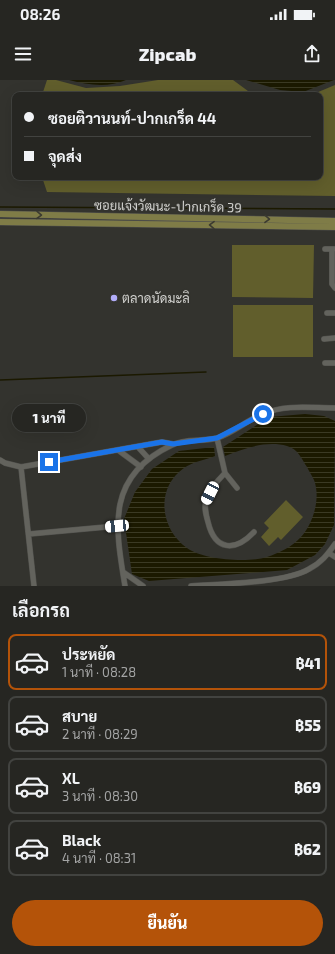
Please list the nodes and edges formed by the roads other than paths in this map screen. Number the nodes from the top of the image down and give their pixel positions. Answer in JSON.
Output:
{"nodes":[{"id":1,"x":0,"y":214,"type":"edge"},
{"id":2,"x":335,"y":221,"type":"edge"},
{"id":3,"x":0,"y":222,"type":"edge"},
{"id":4,"x":335,"y":227,"type":"edge"},
{"id":5,"x":325,"y":249,"type":"dead end"},
{"id":6,"x":333,"y":249,"type":"edge"},
{"id":7,"x":335,"y":288,"type":"edge"},
{"id":8,"x":335,"y":313,"type":"edge"},
{"id":9,"x":327,"y":314,"type":"dead end"},
{"id":10,"x":335,"y":338,"type":"edge"},
{"id":11,"x":324,"y":339,"type":"dead end"},
{"id":12,"x":325,"y":363,"type":"dead end"},
{"id":13,"x":335,"y":363,"type":"edge"},
{"id":14,"x":332,"y":408,"type":"edge"},
{"id":15,"x":335,"y":412,"type":"edge"},
{"id":16,"x":217,"y":438,"type":"junction"},
{"id":17,"x":173,"y":444,"type":"junction"},
{"id":18,"x":138,"y":447,"type":"junction"},
{"id":19,"x":118,"y":450,"type":"junction"},
{"id":20,"x":149,"y":459,"type":"junction"},
{"id":21,"x":0,"y":460,"type":"edge"},
{"id":22,"x":21,"y":467,"type":"junction"},
{"id":23,"x":141,"y":467,"type":"junction"},
{"id":24,"x":224,"y":472,"type":"junction"},
{"id":25,"x":237,"y":488,"type":"dead end"},
{"id":26,"x":117,"y":526,"type":"junction"},
{"id":27,"x":254,"y":532,"type":"dead end"},
{"id":28,"x":29,"y":534,"type":"junction"},
{"id":29,"x":335,"y":544,"type":"edge"},
{"id":30,"x":328,"y":553,"type":"junction"},
{"id":31,"x":335,"y":557,"type":"edge"},
{"id":32,"x":123,"y":572,"type":"junction"},
{"id":33,"x":34,"y":586,"type":"edge"},
{"id":34,"x":125,"y":586,"type":"edge"},
{"id":35,"x":143,"y":586,"type":"edge"},
{"id":36,"x":191,"y":586,"type":"edge"}],
"edges":[{"from":1,"to":2,"type":"main road","name":"ซอยแจ้งวัฒนะ-ปากเกร็ด 39","one_way":true},
{"from":4,"to":3,"type":"main road","name":"ซอยแจ้งวัฒนะ-ปากเกร็ด 39","one_way":true},
{"from":5,"to":6,"type":"street"},
{"from":6,"to":7,"type":"street"},
{"from":8,"to":9,"type":"street"},
{"from":10,"to":11,"type":"street"},
{"from":12,"to":13,"type":"street"},
{"from":14,"to":15,"type":"street"},
{"from":14,"to":16,"type":"street"},
{"from":16,"to":17,"type":"street"},
{"from":16,"to":24,"type":"street"},
{"from":17,"to":18,"type":"street"},
{"from":17,"to":20,"type":"street"},
{"from":18,"to":19,"type":"street"},
{"from":18,"to":20,"type":"street"},
{"from":19,"to":22,"type":"street"},
{"from":19,"to":23,"type":"street"},
{"from":20,"to":23,"type":"street"},
{"from":21,"to":22,"type":"street"},
{"from":22,"to":28,"type":"street"},
{"from":23,"to":26,"type":"street"},
{"from":24,"to":25,"type":"street"},
{"from":24,"to":27,"type":"street"},
{"from":26,"to":28,"type":"street"},
{"from":26,"to":32,"type":"street"},
{"from":28,"to":33,"type":"street"},
{"from":29,"to":30,"type":"street"},
{"from":30,"to":31,"type":"street"},
{"from":30,"to":36,"type":"street"},
{"from":32,"to":34,"type":"street"},
{"from":32,"to":35,"type":"street"}]}
